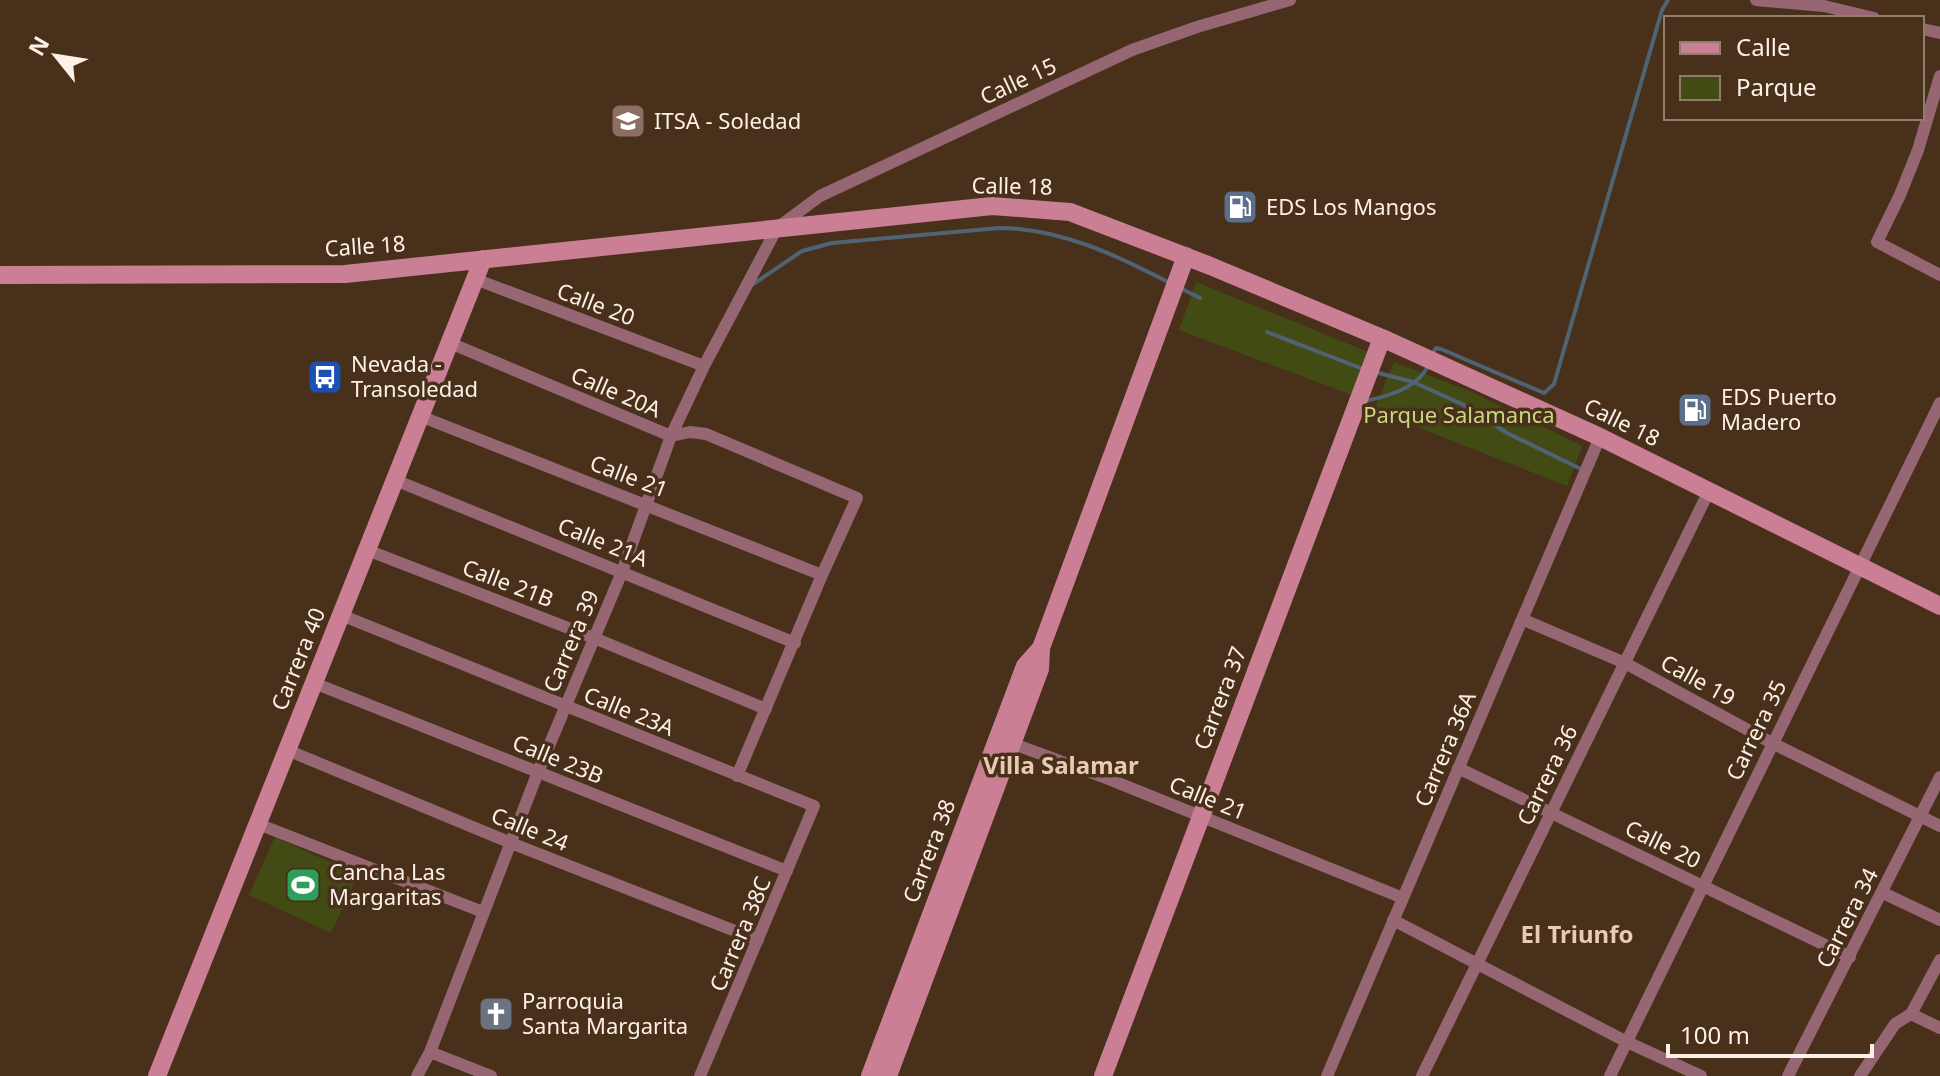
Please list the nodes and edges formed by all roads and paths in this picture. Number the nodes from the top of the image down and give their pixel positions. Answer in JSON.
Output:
{"nodes":[{"id":1,"x":1290,"y":0,"type":"edge"},
{"id":2,"x":1756,"y":0,"type":"edge"},
{"id":3,"x":1826,"y":3,"type":"edge"},
{"id":4,"x":1868,"y":16,"type":"edge"},
{"id":5,"x":1940,"y":76,"type":"edge"},
{"id":6,"x":777,"y":228,"type":"junction"},
{"id":7,"x":1186,"y":256,"type":"junction"},
{"id":8,"x":483,"y":259,"type":"junction"},
{"id":9,"x":0,"y":275,"type":"edge"},
{"id":10,"x":1940,"y":275,"type":"edge"},
{"id":11,"x":475,"y":279,"type":"junction"},
{"id":12,"x":1382,"y":338,"type":"junction"},
{"id":13,"x":450,"y":343,"type":"junction"},
{"id":14,"x":704,"y":366,"type":"junction"},
{"id":15,"x":1940,"y":403,"type":"edge"},
{"id":16,"x":420,"y":416,"type":"junction"},
{"id":17,"x":671,"y":436,"type":"junction"},
{"id":18,"x":1600,"y":437,"type":"junction"},
{"id":19,"x":395,"y":480,"type":"junction"},
{"id":20,"x":1709,"y":491,"type":"junction"},
{"id":21,"x":648,"y":505,"type":"junction"},
{"id":22,"x":367,"y":550,"type":"junction"},
{"id":23,"x":1860,"y":566,"type":"junction"},
{"id":24,"x":622,"y":572,"type":"junction"},
{"id":25,"x":822,"y":575,"type":"junction"},
{"id":26,"x":1940,"y":606,"type":"edge"},
{"id":27,"x":341,"y":615,"type":"junction"},
{"id":28,"x":1520,"y":623,"type":"junction"},
{"id":29,"x":594,"y":638,"type":"junction"},
{"id":30,"x":795,"y":643,"type":"junction"},
{"id":31,"x":1625,"y":663,"type":"junction"},
{"id":32,"x":314,"y":683,"type":"junction"},
{"id":33,"x":565,"y":706,"type":"junction"},
{"id":34,"x":766,"y":709,"type":"junction"},
{"id":35,"x":1005,"y":741,"type":"junction"},
{"id":36,"x":1772,"y":743,"type":"junction"},
{"id":37,"x":287,"y":750,"type":"junction"},
{"id":38,"x":1458,"y":768,"type":"junction"},
{"id":39,"x":538,"y":772,"type":"junction"},
{"id":40,"x":737,"y":776,"type":"junction"},
{"id":41,"x":1940,"y":777,"type":"edge"},
{"id":42,"x":814,"y":806,"type":"joint"},
{"id":43,"x":1552,"y":811,"type":"junction"},
{"id":44,"x":1919,"y":816,"type":"junction"},
{"id":45,"x":1201,"y":817,"type":"junction"},
{"id":46,"x":258,"y":824,"type":"junction"},
{"id":47,"x":1940,"y":826,"type":"edge"},
{"id":48,"x":511,"y":843,"type":"junction"},
{"id":49,"x":787,"y":871,"type":"junction"},
{"id":50,"x":1703,"y":886,"type":"junction"},
{"id":51,"x":1883,"y":893,"type":"junction"},
{"id":52,"x":1403,"y":898,"type":"junction"},
{"id":53,"x":483,"y":912,"type":"junction"},
{"id":54,"x":1393,"y":920,"type":"junction"},
{"id":55,"x":1940,"y":920,"type":"edge"},
{"id":56,"x":758,"y":940,"type":"junction"},
{"id":57,"x":1850,"y":957,"type":"junction"},
{"id":58,"x":1940,"y":960,"type":"edge"},
{"id":59,"x":1477,"y":964,"type":"junction"},
{"id":60,"x":1911,"y":1014,"type":"junction"},
{"id":61,"x":898,"y":1023,"type":"junction"},
{"id":62,"x":1940,"y":1028,"type":"edge"},
{"id":63,"x":1627,"y":1042,"type":"junction"},
{"id":64,"x":430,"y":1052,"type":"junction"},
{"id":65,"x":1328,"y":1073,"type":"edge"},
{"id":66,"x":157,"y":1076,"type":"edge"},
{"id":67,"x":417,"y":1076,"type":"edge"},
{"id":68,"x":491,"y":1076,"type":"edge"},
{"id":69,"x":700,"y":1076,"type":"edge"},
{"id":70,"x":870,"y":1076,"type":"edge"},
{"id":71,"x":888,"y":1076,"type":"edge"},
{"id":72,"x":1103,"y":1076,"type":"edge"},
{"id":73,"x":1343,"y":1076,"type":"edge"},
{"id":74,"x":1422,"y":1076,"type":"edge"},
{"id":75,"x":1610,"y":1076,"type":"edge"},
{"id":76,"x":1701,"y":1076,"type":"edge"},
{"id":77,"x":1788,"y":1076,"type":"edge"},
{"id":78,"x":1860,"y":1076,"type":"edge"}],
"edges":[{"from":1,"to":6,"type":"street","name":"Calle 15"},
{"from":2,"to":3,"type":"street"},
{"from":3,"to":4,"type":"street"},
{"from":5,"to":10,"type":"street"},
{"from":6,"to":7,"type":"street","name":"Calle 18"},
{"from":6,"to":8,"type":"street","name":"Calle 18"},
{"from":6,"to":14,"type":"street","name":"Carrera 39"},
{"from":7,"to":12,"type":"street","name":"Calle 18"},
{"from":7,"to":35,"type":"street","name":"Carrera 38"},
{"from":8,"to":9,"type":"street","name":"Calle 18"},
{"from":8,"to":11,"type":"street","name":"Carrera 40"},
{"from":11,"to":13,"type":"street","name":"Carrera 40"},
{"from":11,"to":14,"type":"street","name":"Calle 20"},
{"from":12,"to":18,"type":"street","name":"Calle 18"},
{"from":12,"to":45,"type":"street","name":"Carrera 37"},
{"from":13,"to":16,"type":"street","name":"Carrera 40"},
{"from":13,"to":17,"type":"street","name":"Calle 20A"},
{"from":14,"to":17,"type":"street","name":"Carrera 39"},
{"from":15,"to":23,"type":"street","name":"Carrera 35"},
{"from":16,"to":19,"type":"street","name":"Carrera 40"},
{"from":16,"to":21,"type":"street","name":"Calle 21"},
{"from":17,"to":21,"type":"street","name":"Carrera 39"},
{"from":17,"to":25,"type":"street","name":"Calle 20A"},
{"from":18,"to":20,"type":"street","name":"Calle 18"},
{"from":18,"to":28,"type":"street","name":"Carrera 36A"},
{"from":19,"to":22,"type":"street","name":"Carrera 40"},
{"from":19,"to":24,"type":"street","name":"Calle 21A"},
{"from":20,"to":23,"type":"street","name":"Calle 18"},
{"from":20,"to":31,"type":"street","name":"Carrera 36"},
{"from":21,"to":24,"type":"street","name":"Carrera 39"},
{"from":21,"to":25,"type":"street","name":"Calle 21"},
{"from":22,"to":27,"type":"street","name":"Carrera 40"},
{"from":22,"to":29,"type":"street","name":"Calle 21B"},
{"from":23,"to":26,"type":"street","name":"Calle 18"},
{"from":23,"to":36,"type":"street","name":"Carrera 35"},
{"from":24,"to":29,"type":"street","name":"Carrera 39"},
{"from":24,"to":30,"type":"street","name":"Calle 21A"},
{"from":25,"to":30,"type":"street"},
{"from":27,"to":32,"type":"street","name":"Carrera 40"},
{"from":27,"to":33,"type":"street","name":"Calle 23A"},
{"from":28,"to":31,"type":"street","name":"Calle 19"},
{"from":28,"to":38,"type":"street","name":"Carrera 36A"},
{"from":29,"to":33,"type":"street","name":"Carrera 39"},
{"from":29,"to":34,"type":"street","name":"Calle 21B"},
{"from":30,"to":34,"type":"street"},
{"from":31,"to":36,"type":"street","name":"Calle 19"},
{"from":31,"to":43,"type":"street","name":"Carrera 36"},
{"from":32,"to":37,"type":"street","name":"Carrera 40"},
{"from":32,"to":39,"type":"street","name":"Calle 23B"},
{"from":33,"to":39,"type":"street","name":"Carrera 39"},
{"from":33,"to":40,"type":"street","name":"Calle 23A"},
{"from":34,"to":40,"type":"street"},
{"from":35,"to":45,"type":"street","name":"Calle 21"},
{"from":35,"to":61,"type":"street","name":"Carrera 38"},
{"from":36,"to":44,"type":"street","name":"Calle 19"},
{"from":36,"to":50,"type":"street","name":"Carrera 35"},
{"from":37,"to":46,"type":"street","name":"Carrera 40"},
{"from":37,"to":48,"type":"street","name":"Calle 24"},
{"from":38,"to":43,"type":"street","name":"Calle 20"},
{"from":38,"to":52,"type":"street","name":"Carrera 36A"},
{"from":39,"to":48,"type":"street","name":"Carrera 39"},
{"from":39,"to":49,"type":"street","name":"Calle 23B"},
{"from":40,"to":42,"type":"street","name":"Calle 23A"},
{"from":41,"to":44,"type":"street","name":"Carrera 34"},
{"from":42,"to":49,"type":"street","name":"Carrera 38C"},
{"from":43,"to":50,"type":"street","name":"Calle 20"},
{"from":43,"to":59,"type":"street","name":"Carrera 36"},
{"from":44,"to":47,"type":"street","name":"Calle 19"},
{"from":44,"to":51,"type":"street","name":"Carrera 34"},
{"from":45,"to":52,"type":"street","name":"Calle 21"},
{"from":45,"to":72,"type":"street","name":"Carrera 37"},
{"from":46,"to":53,"type":"street"},
{"from":46,"to":66,"type":"street","name":"Carrera 40"},
{"from":48,"to":53,"type":"street","name":"Carrera 39"},
{"from":48,"to":56,"type":"street","name":"Calle 24"},
{"from":49,"to":56,"type":"street","name":"Carrera 38C"},
{"from":50,"to":57,"type":"street","name":"Calle 20"},
{"from":50,"to":63,"type":"street","name":"Carrera 35"},
{"from":51,"to":55,"type":"street"},
{"from":51,"to":57,"type":"street","name":"Carrera 34"},
{"from":52,"to":54,"type":"street","name":"Carrera 36A"},
{"from":53,"to":64,"type":"street","name":"Carrera 39"},
{"from":54,"to":59,"type":"street"},
{"from":54,"to":65,"type":"street","name":"Carrera 36A"},
{"from":56,"to":69,"type":"street","name":"Carrera 38C"},
{"from":57,"to":77,"type":"street","name":"Carrera 34"},
{"from":58,"to":60,"type":"street"},
{"from":59,"to":63,"type":"street"},
{"from":59,"to":74,"type":"street","name":"Carrera 36"},
{"from":60,"to":62,"type":"street"},
{"from":60,"to":78,"type":"street"},
{"from":61,"to":70,"type":"street","name":"Carrera 38"},
{"from":61,"to":71,"type":"street","name":"Carrera 38"},
{"from":63,"to":75,"type":"street","name":"Carrera 35"},
{"from":63,"to":76,"type":"street"},
{"from":64,"to":67,"type":"street","name":"Carrera 39"},
{"from":64,"to":68,"type":"street"},
{"from":65,"to":73,"type":"street"}]}
